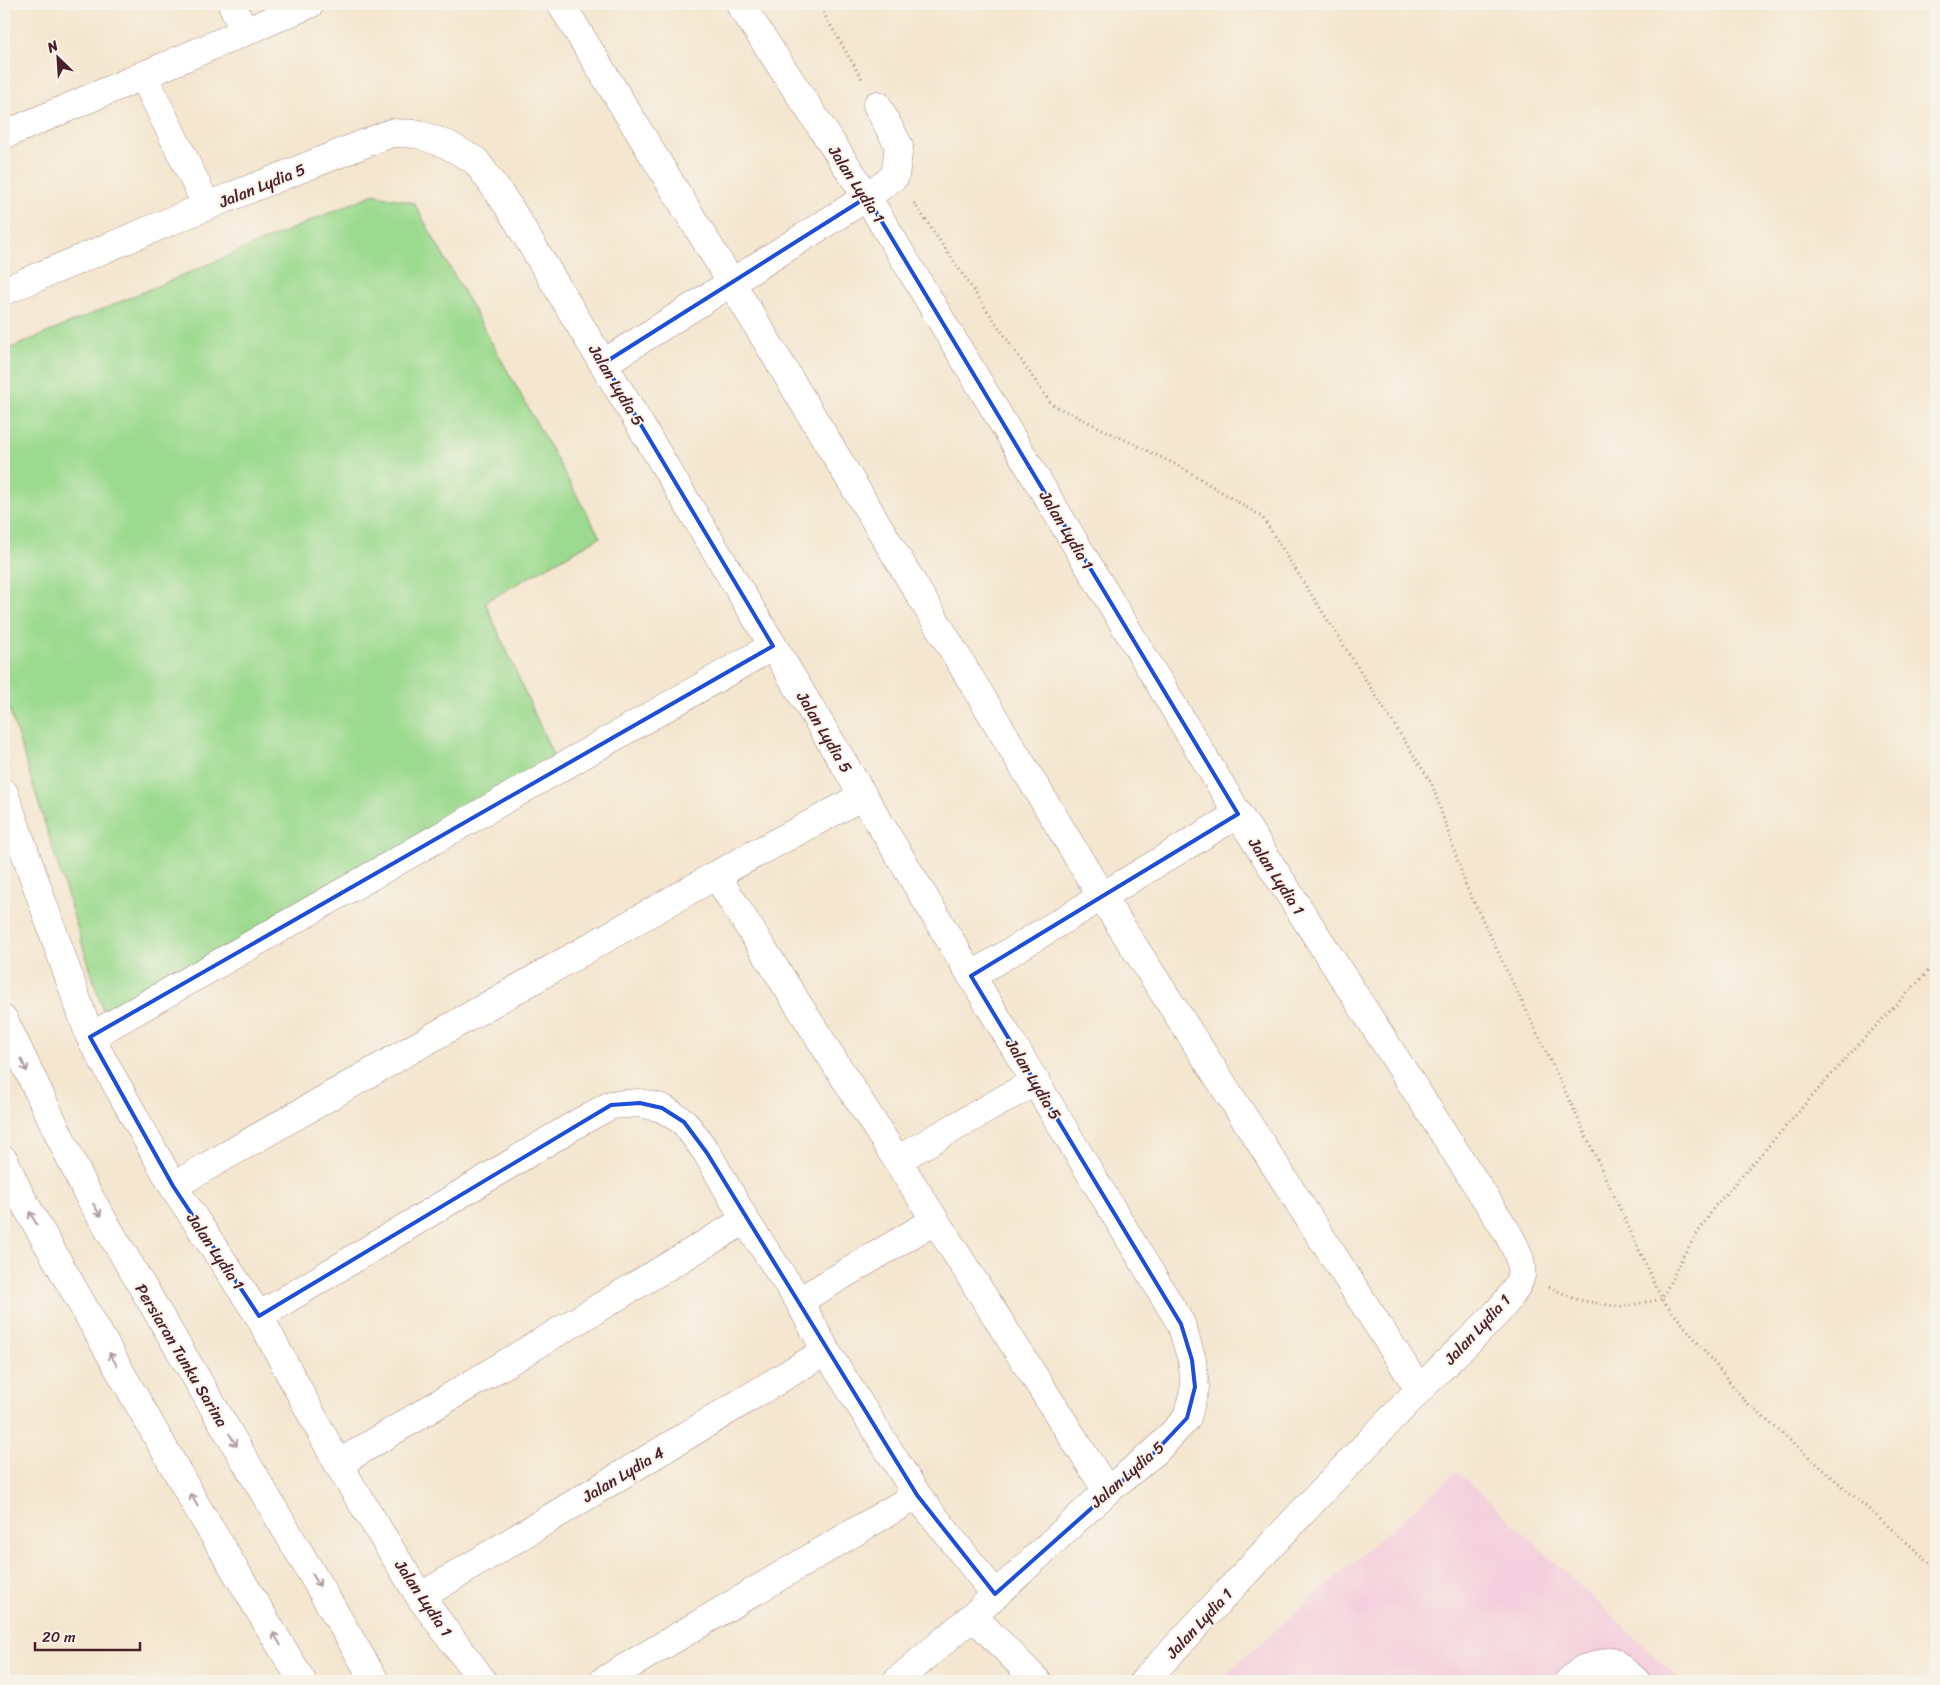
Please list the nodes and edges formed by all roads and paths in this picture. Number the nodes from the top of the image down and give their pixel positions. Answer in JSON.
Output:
{"nodes":[{"id":1,"x":232,"y":4,"type":"edge"},
{"id":2,"x":310,"y":4,"type":"edge"},
{"id":3,"x":561,"y":4,"type":"edge"},
{"id":4,"x":740,"y":4,"type":"edge"},
{"id":5,"x":818,"y":4,"type":"edge"},
{"id":6,"x":244,"y":32,"type":"junction"},
{"id":7,"x":142,"y":75,"type":"junction"},
{"id":8,"x":877,"y":105,"type":"joint"},
{"id":9,"x":4,"y":135,"type":"edge"},
{"id":10,"x":895,"y":176,"type":"junction"},
{"id":11,"x":867,"y":197,"type":"junction"},
{"id":12,"x":208,"y":206,"type":"junction"},
{"id":13,"x":731,"y":282,"type":"junction"},
{"id":14,"x":4,"y":292,"type":"edge"},
{"id":15,"x":604,"y":363,"type":"junction"},
{"id":16,"x":773,"y":646,"type":"junction"},
{"id":17,"x":4,"y":793,"type":"edge"},
{"id":18,"x":863,"y":796,"type":"junction"},
{"id":19,"x":1238,"y":814,"type":"junction"},
{"id":20,"x":716,"y":875,"type":"junction"},
{"id":21,"x":1102,"y":897,"type":"junction"},
{"id":22,"x":1936,"y":963,"type":"edge"},
{"id":23,"x":972,"y":976,"type":"junction"},
{"id":24,"x":4,"y":1020,"type":"edge"},
{"id":25,"x":90,"y":1037,"type":"junction"},
{"id":26,"x":1036,"y":1081,"type":"junction"},
{"id":27,"x":4,"y":1160,"type":"edge"},
{"id":28,"x":897,"y":1160,"type":"junction"},
{"id":29,"x":173,"y":1186,"type":"junction"},
{"id":30,"x":745,"y":1220,"type":"junction"},
{"id":31,"x":934,"y":1221,"type":"junction"},
{"id":32,"x":1521,"y":1275,"type":"junction"},
{"id":33,"x":1662,"y":1299,"type":"junction"},
{"id":34,"x":800,"y":1302,"type":"junction"},
{"id":35,"x":259,"y":1316,"type":"junction"},
{"id":36,"x":826,"y":1351,"type":"junction"},
{"id":37,"x":1419,"y":1389,"type":"junction"},
{"id":38,"x":338,"y":1464,"type":"junction"},
{"id":39,"x":1107,"y":1491,"type":"junction"},
{"id":40,"x":917,"y":1495,"type":"junction"},
{"id":41,"x":1936,"y":1568,"type":"edge"},
{"id":42,"x":995,"y":1594,"type":"junction"},
{"id":43,"x":420,"y":1597,"type":"junction"},
{"id":44,"x":973,"y":1616,"type":"junction"},
{"id":45,"x":302,"y":1681,"type":"edge"},
{"id":46,"x":375,"y":1681,"type":"edge"},
{"id":47,"x":483,"y":1681,"type":"edge"},
{"id":48,"x":603,"y":1681,"type":"edge"},
{"id":49,"x":896,"y":1681,"type":"edge"},
{"id":50,"x":1037,"y":1681,"type":"edge"},
{"id":51,"x":1144,"y":1681,"type":"edge"},
{"id":52,"x":1570,"y":1681,"type":"edge"},
{"id":53,"x":1636,"y":1681,"type":"edge"}],
"edges":[{"from":1,"to":6,"type":"street"},
{"from":2,"to":6,"type":"street"},
{"from":3,"to":13,"type":"street"},
{"from":4,"to":11,"type":"street","name":"Jalan Lydia 1"},
{"from":5,"to":8,"type":"path"},
{"from":6,"to":7,"type":"street"},
{"from":7,"to":9,"type":"street"},
{"from":7,"to":12,"type":"street"},
{"from":8,"to":10,"type":"street"},
{"from":10,"to":11,"type":"street"},
{"from":10,"to":33,"type":"path"},
{"from":11,"to":13,"type":"street"},
{"from":11,"to":19,"type":"street","name":"Jalan Lydia 1"},
{"from":12,"to":14,"type":"street","name":"Jalan Lydia 5"},
{"from":12,"to":15,"type":"street","name":"Jalan Lydia 5"},
{"from":13,"to":15,"type":"street"},
{"from":13,"to":21,"type":"street"},
{"from":15,"to":16,"type":"street","name":"Jalan Lydia 5"},
{"from":16,"to":18,"type":"street","name":"Jalan Lydia 5"},
{"from":16,"to":25,"type":"street"},
{"from":17,"to":25,"type":"street","name":"Jalan Lydia 1"},
{"from":18,"to":20,"type":"street"},
{"from":18,"to":23,"type":"street","name":"Jalan Lydia 5"},
{"from":19,"to":21,"type":"street"},
{"from":19,"to":32,"type":"street","name":"Jalan Lydia 1"},
{"from":20,"to":28,"type":"street"},
{"from":20,"to":29,"type":"street"},
{"from":21,"to":23,"type":"street"},
{"from":21,"to":37,"type":"street"},
{"from":22,"to":33,"type":"path"},
{"from":23,"to":26,"type":"street","name":"Jalan Lydia 5"},
{"from":24,"to":46,"type":"street","name":"Persiaran Tunku Sarina","one_way":true},
{"from":25,"to":29,"type":"street","name":"Jalan Lydia 1"},
{"from":26,"to":28,"type":"street"},
{"from":26,"to":39,"type":"street","name":"Jalan Lydia 5"},
{"from":45,"to":27,"type":"street","one_way":true},
{"from":28,"to":31,"type":"street"},
{"from":29,"to":35,"type":"street","name":"Jalan Lydia 1"},
{"from":30,"to":34,"type":"street"},
{"from":30,"to":35,"type":"street"},
{"from":30,"to":38,"type":"street"},
{"from":31,"to":34,"type":"street"},
{"from":31,"to":39,"type":"street"},
{"from":32,"to":33,"type":"path"},
{"from":32,"to":37,"type":"street","name":"Jalan Lydia 1"},
{"from":33,"to":41,"type":"path"},
{"from":34,"to":36,"type":"street"},
{"from":35,"to":38,"type":"street","name":"Jalan Lydia 1"},
{"from":36,"to":40,"type":"street"},
{"from":36,"to":43,"type":"street","name":"Jalan Lydia 4"},
{"from":37,"to":51,"type":"street","name":"Jalan Lydia 1"},
{"from":38,"to":43,"type":"street","name":"Jalan Lydia 1"},
{"from":39,"to":42,"type":"street","name":"Jalan Lydia 5"},
{"from":40,"to":42,"type":"street"},
{"from":40,"to":48,"type":"street"},
{"from":42,"to":44,"type":"street","name":"Jalan Lydia 5"},
{"from":43,"to":47,"type":"street","name":"Jalan Lydia 1"},
{"from":44,"to":49,"type":"street","name":"Jalan Lydia 5"},
{"from":44,"to":50,"type":"street"},
{"from":52,"to":53,"type":"street"}]}
